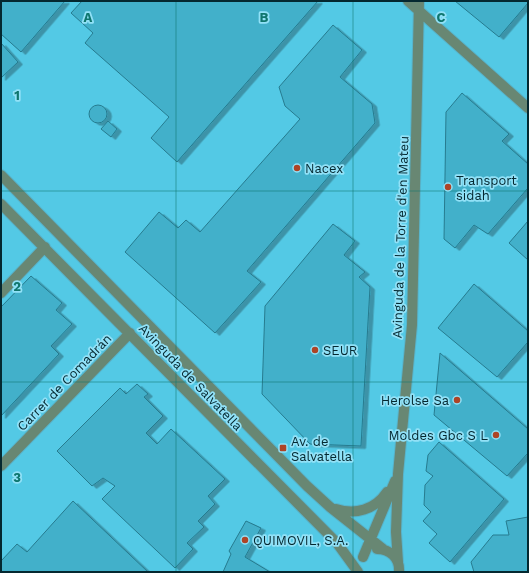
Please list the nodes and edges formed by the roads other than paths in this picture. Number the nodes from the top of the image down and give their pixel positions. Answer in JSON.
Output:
{"nodes":[{"id":1,"x":408,"y":1,"type":"edge"},
{"id":2,"x":419,"y":6,"type":"edge"},
{"id":3,"x":528,"y":108,"type":"edge"},
{"id":4,"x":1,"y":175,"type":"edge"},
{"id":5,"x":1,"y":204,"type":"edge"},
{"id":6,"x":45,"y":247,"type":"junction"},
{"id":7,"x":1,"y":293,"type":"edge"},
{"id":8,"x":130,"y":332,"type":"junction"},
{"id":9,"x":1,"y":466,"type":"edge"},
{"id":10,"x":398,"y":474,"type":"junction"},
{"id":11,"x":330,"y":507,"type":"junction"},
{"id":12,"x":371,"y":539,"type":"junction"},
{"id":13,"x":383,"y":549,"type":"junction"},
{"id":14,"x":363,"y":557,"type":"junction"},
{"id":15,"x":400,"y":568,"type":"edge"},
{"id":16,"x":359,"y":572,"type":"edge"}],
"edges":[{"from":1,"to":2,"type":"street"},
{"from":2,"to":3,"type":"street"},
{"from":2,"to":10,"type":"street","name":"Avinguda de la Torre d'en Mateu"},
{"from":4,"to":11,"type":"street","name":"Avinguda de Salvatella"},
{"from":5,"to":6,"type":"street","name":"Avinguda de Salvatella"},
{"from":6,"to":7,"type":"street"},
{"from":6,"to":8,"type":"street","name":"Avinguda de Salvatella"},
{"from":8,"to":9,"type":"street","name":"Carrer de Comadrán"},
{"from":8,"to":16,"type":"street","name":"Avinguda de Salvatella"},
{"from":10,"to":11,"type":"street","name":"Avinguda de Salvatella"},
{"from":10,"to":12,"type":"street","name":"Avinguda de la Torre d'en Mateu"},
{"from":10,"to":15,"type":"street","name":"Avinguda de la Torre d'en Mateu"},
{"from":11,"to":12,"type":"street","name":"Avinguda de Salvatella"},
{"from":12,"to":13,"type":"street","name":"Avinguda de Salvatella"},
{"from":12,"to":14,"type":"street","name":"Avinguda de la Torre d'en Mateu"},
{"from":13,"to":14,"type":"street"},
{"from":13,"to":15,"type":"street","name":"Avinguda de Salvatella"},
{"from":14,"to":16,"type":"street","name":"Avinguda de la Torre d'en Mateu"}]}
